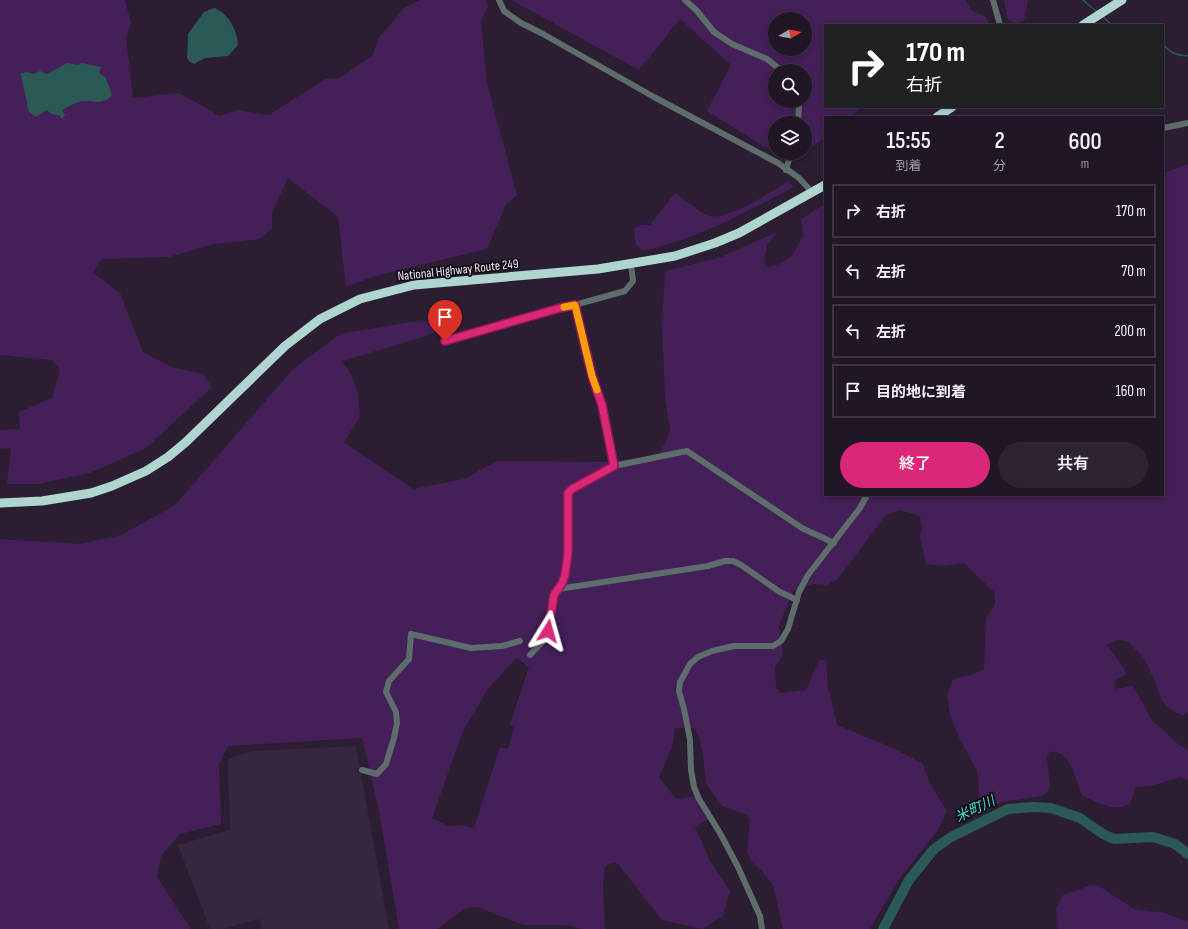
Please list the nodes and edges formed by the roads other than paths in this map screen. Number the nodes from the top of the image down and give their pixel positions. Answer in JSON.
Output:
{"nodes":[{"id":1,"x":499,"y":0,"type":"edge"},
{"id":2,"x":684,"y":0,"type":"edge"},
{"id":3,"x":993,"y":0,"type":"edge"},
{"id":4,"x":1122,"y":0,"type":"edge"},
{"id":5,"x":1000,"y":24,"type":"edge"},
{"id":6,"x":1084,"y":24,"type":"edge"},
{"id":7,"x":773,"y":64,"type":"edge"},
{"id":8,"x":950,"y":108,"type":"edge"},
{"id":9,"x":938,"y":116,"type":"edge"},
{"id":10,"x":1188,"y":123,"type":"edge"},
{"id":11,"x":1164,"y":128,"type":"edge"},
{"id":12,"x":790,"y":160,"type":"edge"},
{"id":13,"x":786,"y":170,"type":"junction"},
{"id":14,"x":824,"y":186,"type":"edge"},
{"id":15,"x":812,"y":192,"type":"junction"},
{"id":16,"x":631,"y":264,"type":"junction"},
{"id":17,"x":575,"y":305,"type":"junction"},
{"id":18,"x":445,"y":341,"type":"dead end"},
{"id":19,"x":614,"y":466,"type":"junction"},
{"id":20,"x":866,"y":496,"type":"edge"},
{"id":21,"x":0,"y":503,"type":"edge"},
{"id":22,"x":834,"y":543,"type":"junction"},
{"id":23,"x":558,"y":589,"type":"junction"},
{"id":24,"x":796,"y":600,"type":"junction"},
{"id":25,"x":520,"y":641,"type":"dead end"},
{"id":26,"x":530,"y":655,"type":"dead end"},
{"id":27,"x":362,"y":770,"type":"dead end"},
{"id":28,"x":762,"y":929,"type":"edge"}],
"edges":[{"from":1,"to":13,"type":"street"},
{"from":2,"to":7,"type":"street"},
{"from":3,"to":5,"type":"street"},
{"from":4,"to":6,"type":"highway"},
{"from":8,"to":9,"type":"highway"},
{"from":10,"to":11,"type":"street"},
{"from":12,"to":13,"type":"street"},
{"from":13,"to":15,"type":"street"},
{"from":14,"to":15,"type":"highway","name":"National Highway Route 249"},
{"from":15,"to":16,"type":"highway","name":"National Highway Route 249"},
{"from":16,"to":17,"type":"street"},
{"from":16,"to":21,"type":"highway","name":"National Highway Route 249"},
{"from":17,"to":18,"type":"street"},
{"from":17,"to":19,"type":"street"},
{"from":19,"to":22,"type":"street"},
{"from":19,"to":23,"type":"street"},
{"from":20,"to":22,"type":"street"},
{"from":22,"to":24,"type":"street"},
{"from":23,"to":24,"type":"street"},
{"from":23,"to":26,"type":"street"},
{"from":24,"to":28,"type":"street"},
{"from":25,"to":27,"type":"street"}]}
